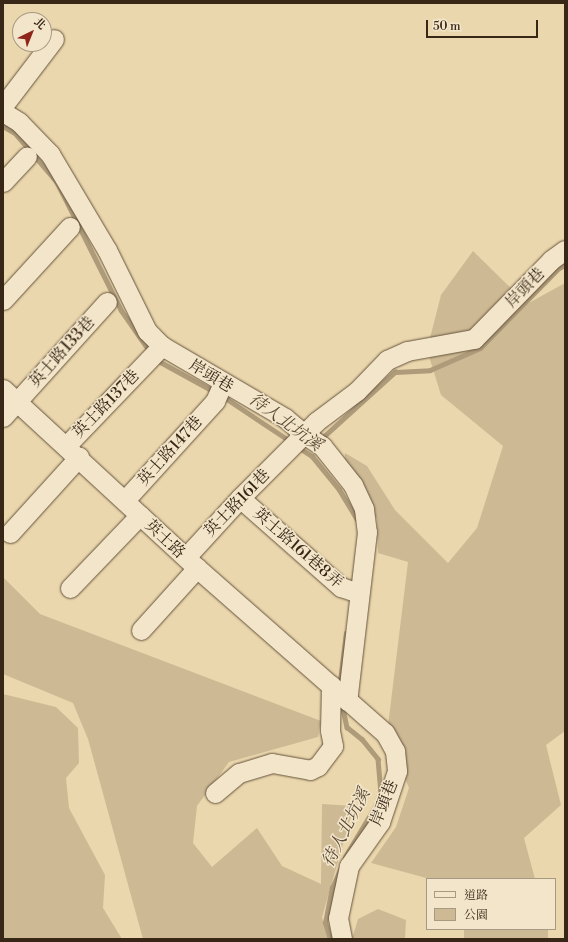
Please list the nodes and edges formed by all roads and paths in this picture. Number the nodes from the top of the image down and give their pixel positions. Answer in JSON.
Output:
{"nodes":[{"id":1,"x":54,"y":39,"type":"dead end"},
{"id":2,"x":3,"y":106,"type":"edge"},
{"id":3,"x":3,"y":112,"type":"edge"},
{"id":4,"x":27,"y":156,"type":"dead end"},
{"id":5,"x":3,"y":182,"type":"edge"},
{"id":6,"x":70,"y":227,"type":"dead end"},
{"id":7,"x":565,"y":250,"type":"edge"},
{"id":8,"x":3,"y":300,"type":"edge"},
{"id":9,"x":107,"y":302,"type":"dead end"},
{"id":10,"x":162,"y":346,"type":"junction"},
{"id":11,"x":223,"y":383,"type":"junction"},
{"id":12,"x":3,"y":389,"type":"edge"},
{"id":13,"x":17,"y":401,"type":"junction"},
{"id":14,"x":3,"y":417,"type":"edge"},
{"id":15,"x":304,"y":434,"type":"junction"},
{"id":16,"x":73,"y":451,"type":"junction"},
{"id":17,"x":240,"y":498,"type":"junction"},
{"id":18,"x":124,"y":500,"type":"junction"},
{"id":19,"x":140,"y":515,"type":"junction"},
{"id":20,"x":10,"y":533,"type":"dead end"},
{"id":21,"x":191,"y":563,"type":"junction"},
{"id":22,"x":70,"y":588,"type":"dead end"},
{"id":23,"x":352,"y":592,"type":"junction"},
{"id":24,"x":141,"y":630,"type":"dead end"},
{"id":25,"x":331,"y":685,"type":"junction"},
{"id":26,"x":347,"y":701,"type":"junction"},
{"id":27,"x":215,"y":793,"type":"dead end"},
{"id":28,"x":342,"y":939,"type":"edge"}],
"edges":[{"from":1,"to":2,"type":"street"},
{"from":3,"to":10,"type":"street","name":"岸頭巷"},
{"from":4,"to":5,"type":"street"},
{"from":6,"to":8,"type":"street"},
{"from":7,"to":15,"type":"street","name":"岸頭巷"},
{"from":9,"to":13,"type":"street","name":"英士路133巷"},
{"from":10,"to":11,"type":"street","name":"岸頭巷"},
{"from":10,"to":16,"type":"street","name":"英士路137巷"},
{"from":11,"to":15,"type":"street","name":"岸頭巷"},
{"from":11,"to":18,"type":"street","name":"英士路147巷"},
{"from":12,"to":13,"type":"street","name":"英士路"},
{"from":13,"to":14,"type":"street","name":"英士路133巷"},
{"from":13,"to":16,"type":"street","name":"英士路"},
{"from":15,"to":17,"type":"street","name":"英士路161巷"},
{"from":15,"to":23,"type":"street"},
{"from":16,"to":18,"type":"street","name":"英士路"},
{"from":16,"to":20,"type":"street","name":"英士路137巷"},
{"from":17,"to":21,"type":"street","name":"英士路161巷"},
{"from":17,"to":23,"type":"street","name":"英士路161巷8弄"},
{"from":18,"to":19,"type":"street","name":"英士路"},
{"from":19,"to":21,"type":"street","name":"英士路"},
{"from":19,"to":22,"type":"street"},
{"from":21,"to":24,"type":"street","name":"英士路161巷"},
{"from":21,"to":25,"type":"street","name":"英士路"},
{"from":23,"to":26,"type":"street"},
{"from":25,"to":26,"type":"street","name":"岸頭巷"},
{"from":25,"to":27,"type":"street"},
{"from":26,"to":28,"type":"street","name":"岸頭巷"}]}
